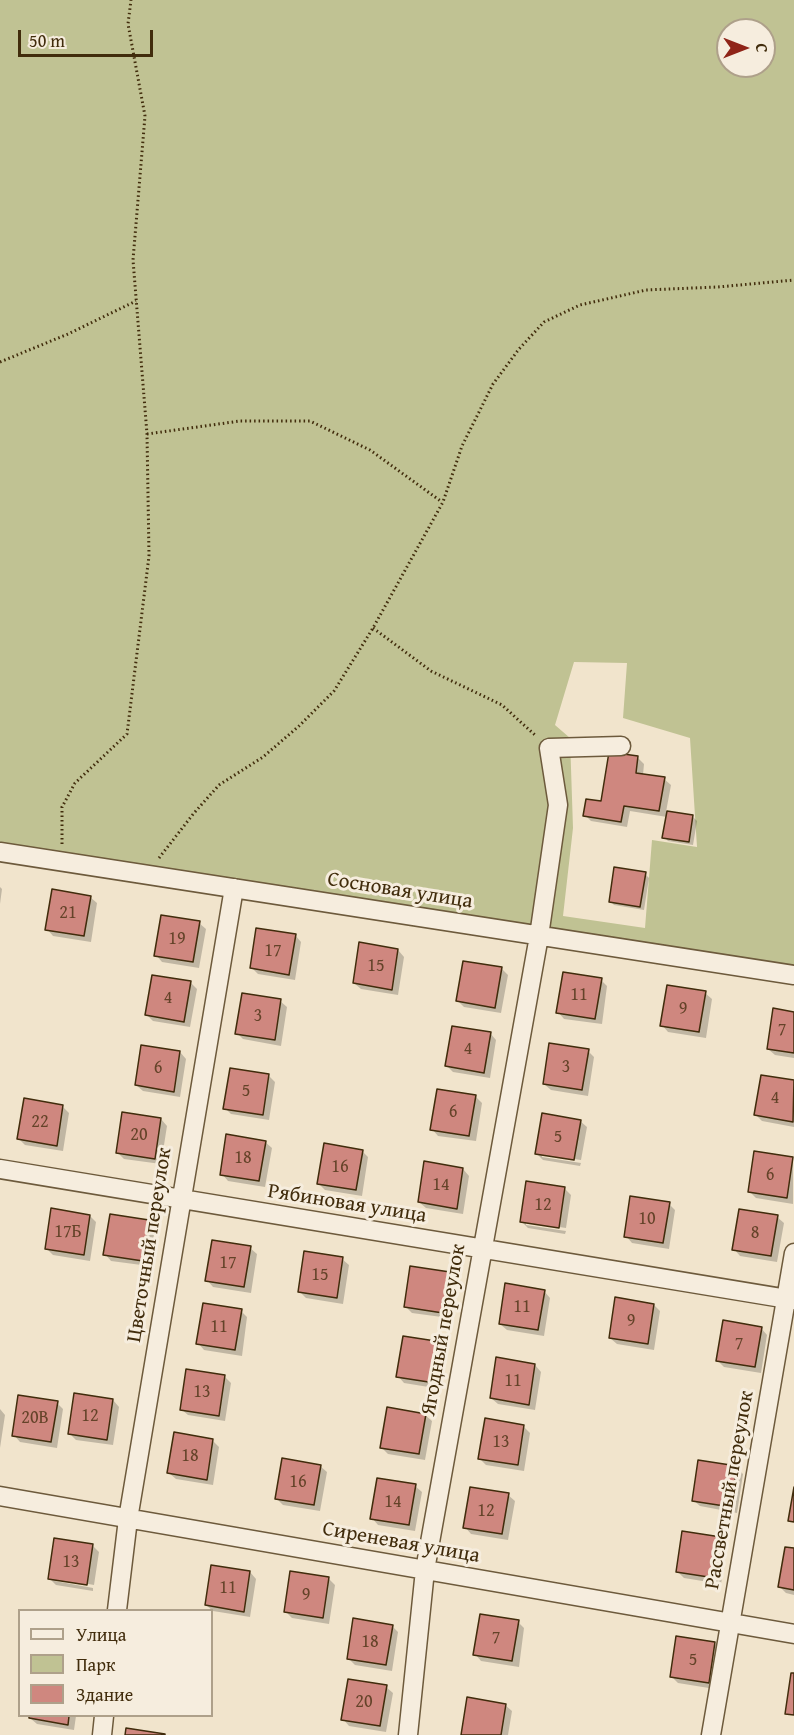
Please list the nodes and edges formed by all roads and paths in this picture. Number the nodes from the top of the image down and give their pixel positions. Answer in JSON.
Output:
{"nodes":[{"id":1,"x":131,"y":0,"type":"edge"},
{"id":2,"x":794,"y":280,"type":"edge"},
{"id":3,"x":136,"y":301,"type":"junction"},
{"id":4,"x":0,"y":362,"type":"edge"},
{"id":5,"x":147,"y":434,"type":"junction"},
{"id":6,"x":443,"y":502,"type":"junction"},
{"id":7,"x":374,"y":628,"type":"junction"},
{"id":8,"x":621,"y":746,"type":"dead end"},
{"id":9,"x":549,"y":748,"type":"junction"},
{"id":10,"x":0,"y":852,"type":"edge"},
{"id":11,"x":50,"y":860,"type":"junction"},
{"id":12,"x":149,"y":875,"type":"junction"},
{"id":13,"x":234,"y":888,"type":"junction"},
{"id":14,"x":539,"y":936,"type":"junction"},
{"id":15,"x":794,"y":975,"type":"edge"},
{"id":16,"x":0,"y":1169,"type":"edge"},
{"id":17,"x":180,"y":1199,"type":"junction"},
{"id":18,"x":482,"y":1249,"type":"junction"},
{"id":19,"x":794,"y":1253,"type":"edge"},
{"id":20,"x":790,"y":1299,"type":"edge"},
{"id":21,"x":0,"y":1496,"type":"edge"},
{"id":22,"x":128,"y":1519,"type":"junction"},
{"id":23,"x":425,"y":1570,"type":"junction"},
{"id":24,"x":117,"y":1609,"type":"edge"},
{"id":25,"x":730,"y":1623,"type":"junction"},
{"id":26,"x":794,"y":1635,"type":"edge"},
{"id":27,"x":105,"y":1717,"type":"edge"},
{"id":28,"x":102,"y":1735,"type":"edge"},
{"id":29,"x":408,"y":1735,"type":"edge"},
{"id":30,"x":711,"y":1735,"type":"edge"}],
"edges":[{"from":1,"to":3,"type":"path"},
{"from":2,"to":6,"type":"path"},
{"from":3,"to":4,"type":"path"},
{"from":3,"to":5,"type":"path"},
{"from":5,"to":6,"type":"path"},
{"from":5,"to":11,"type":"path"},
{"from":6,"to":7,"type":"path"},
{"from":7,"to":9,"type":"path"},
{"from":7,"to":12,"type":"path"},
{"from":8,"to":9,"type":"street"},
{"from":9,"to":14,"type":"street","name":"Ягодный переулок"},
{"from":10,"to":11,"type":"street","name":"Сосновая улица"},
{"from":11,"to":12,"type":"street","name":"Сосновая улица"},
{"from":12,"to":13,"type":"street","name":"Сосновая улица"},
{"from":13,"to":14,"type":"street","name":"Сосновая улица"},
{"from":13,"to":17,"type":"street","name":"Цветочный переулок"},
{"from":14,"to":15,"type":"street","name":"Сосновая улица"},
{"from":14,"to":18,"type":"street","name":"Ягодный переулок"},
{"from":16,"to":17,"type":"street","name":"Рябиновая улица"},
{"from":17,"to":18,"type":"street","name":"Рябиновая улица"},
{"from":17,"to":22,"type":"street","name":"Цветочный переулок"},
{"from":18,"to":20,"type":"street","name":"Рябиновая улица"},
{"from":18,"to":23,"type":"street","name":"Ягодный переулок"},
{"from":19,"to":20,"type":"street","name":"Рассветный переулок"},
{"from":20,"to":25,"type":"street","name":"Рассветный переулок"},
{"from":21,"to":22,"type":"street","name":"Сиреневая улица"},
{"from":22,"to":23,"type":"street","name":"Сиреневая улица"},
{"from":22,"to":24,"type":"street","name":"Цветочный переулок"},
{"from":23,"to":25,"type":"street","name":"Сиреневая улица"},
{"from":23,"to":29,"type":"street","name":"Ягодный переулок"},
{"from":25,"to":26,"type":"street","name":"Сиреневая улица"},
{"from":25,"to":30,"type":"street","name":"Рассветный переулок"},
{"from":27,"to":28,"type":"street"}]}
